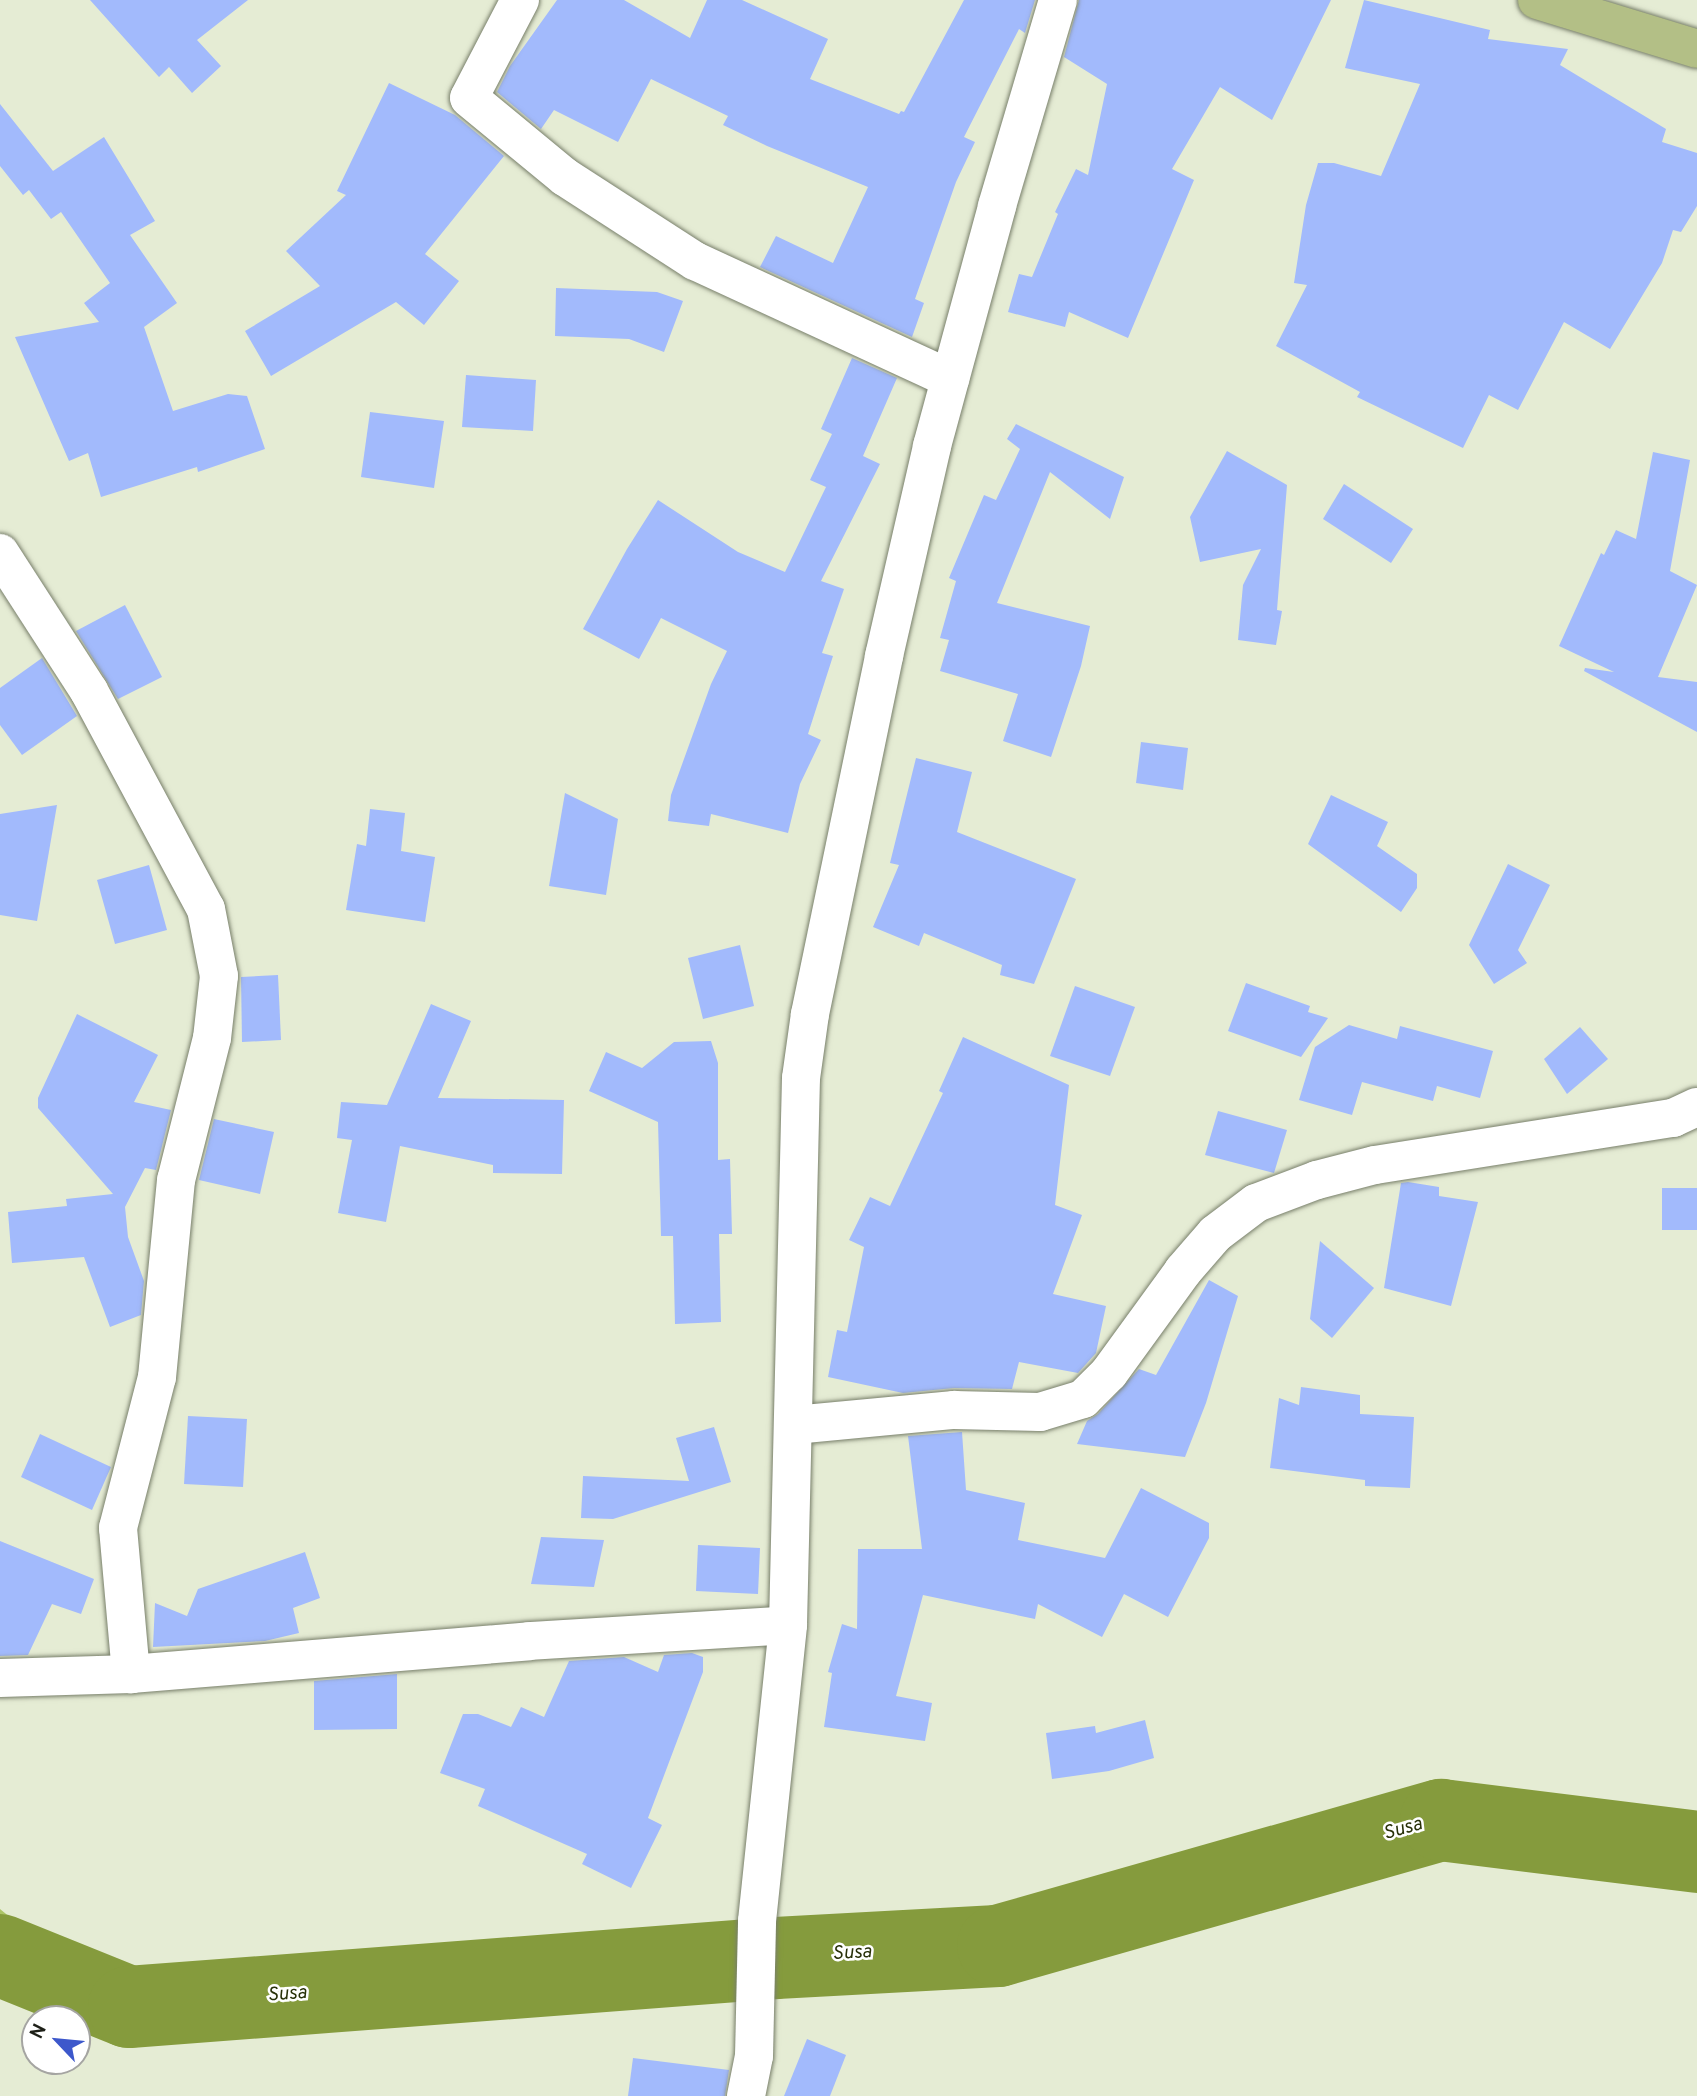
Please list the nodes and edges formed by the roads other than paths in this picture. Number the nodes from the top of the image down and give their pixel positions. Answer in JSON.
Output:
{"nodes":[{"id":1,"x":520,"y":0,"type":"edge"},
{"id":2,"x":1058,"y":0,"type":"edge"},
{"id":3,"x":1537,"y":0,"type":"edge"},
{"id":4,"x":1697,"y":49,"type":"edge"},
{"id":5,"x":950,"y":379,"type":"junction"},
{"id":6,"x":0,"y":552,"type":"edge"},
{"id":7,"x":1697,"y":1107,"type":"edge"},
{"id":8,"x":794,"y":1425,"type":"junction"},
{"id":9,"x":788,"y":1625,"type":"junction"},
{"id":10,"x":131,"y":1674,"type":"junction"},
{"id":11,"x":0,"y":1678,"type":"edge"},
{"id":12,"x":746,"y":2096,"type":"edge"}],
"edges":[{"from":1,"to":5,"type":"street"},
{"from":2,"to":5,"type":"street"},
{"from":3,"to":4,"type":"main road"},
{"from":5,"to":8,"type":"street"},
{"from":6,"to":10,"type":"street"},
{"from":7,"to":8,"type":"street"},
{"from":8,"to":9,"type":"street"},
{"from":9,"to":10,"type":"street"},
{"from":9,"to":12,"type":"street"},
{"from":10,"to":11,"type":"street"}]}
